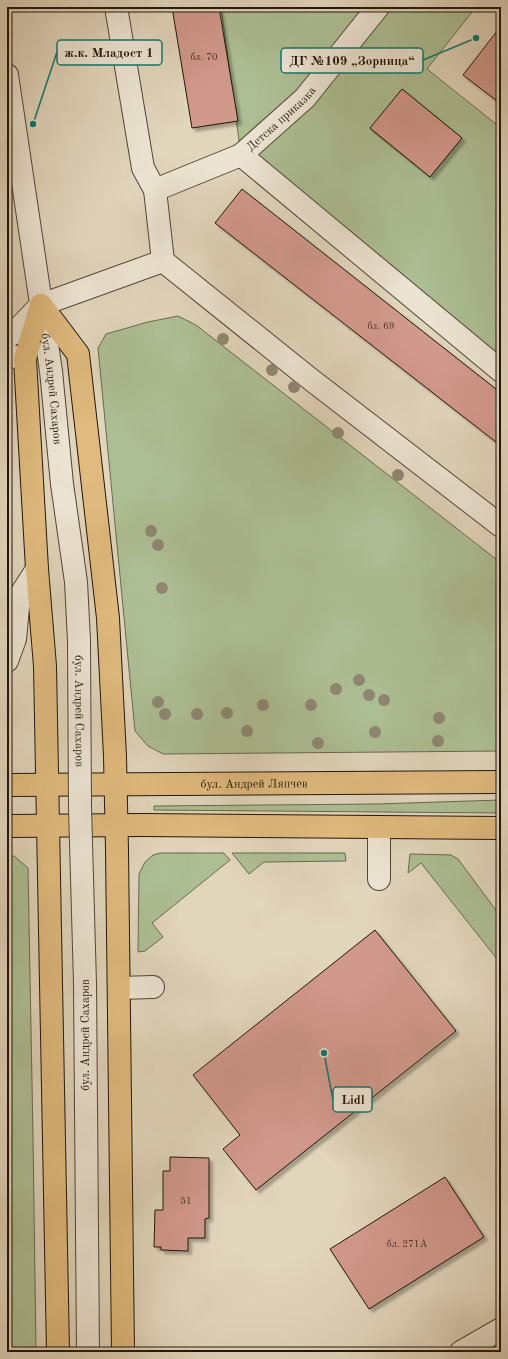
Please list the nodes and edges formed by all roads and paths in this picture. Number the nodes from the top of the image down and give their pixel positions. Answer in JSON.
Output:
{"nodes":[{"id":1,"x":116,"y":7,"type":"edge"},
{"id":2,"x":378,"y":7,"type":"edge"},
{"id":3,"x":7,"y":79,"type":"edge"},
{"id":4,"x":242,"y":155,"type":"junction"},
{"id":5,"x":155,"y":190,"type":"junction"},
{"id":6,"x":164,"y":261,"type":"junction"},
{"id":7,"x":41,"y":305,"type":"junction"},
{"id":8,"x":7,"y":337,"type":"edge"},
{"id":9,"x":16,"y":357,"type":"edge"},
{"id":10,"x":501,"y":371,"type":"edge"},
{"id":11,"x":501,"y":526,"type":"edge"},
{"id":12,"x":37,"y":568,"type":"junction"},
{"id":13,"x":7,"y":661,"type":"edge"},
{"id":14,"x":501,"y":782,"type":"edge"},
{"id":15,"x":116,"y":784,"type":"junction"},
{"id":16,"x":7,"y":785,"type":"edge"},
{"id":17,"x":48,"y":785,"type":"junction"},
{"id":18,"x":7,"y":826,"type":"edge"},
{"id":19,"x":48,"y":826,"type":"junction"},
{"id":20,"x":117,"y":826,"type":"junction"},
{"id":21,"x":379,"y":827,"type":"junction"},
{"id":22,"x":501,"y":828,"type":"edge"},
{"id":23,"x":379,"y":878,"type":"dead end"},
{"id":24,"x":120,"y":988,"type":"junction"},
{"id":25,"x":153,"y":988,"type":"dead end"},
{"id":26,"x":501,"y":1329,"type":"edge"},
{"id":27,"x":58,"y":1352,"type":"edge"},
{"id":28,"x":88,"y":1352,"type":"edge"},
{"id":29,"x":123,"y":1352,"type":"edge"},
{"id":30,"x":461,"y":1352,"type":"edge"}],
"edges":[{"from":1,"to":5,"type":"street"},
{"from":2,"to":4,"type":"street","name":"Детска приказка"},
{"from":3,"to":7,"type":"street","name":"бул. Андрей Сахаров"},
{"from":4,"to":5,"type":"street","name":"Детска приказка"},
{"from":4,"to":10,"type":"street"},
{"from":5,"to":6,"type":"street"},
{"from":6,"to":7,"type":"street"},
{"from":6,"to":11,"type":"street"},
{"from":7,"to":8,"type":"street"},
{"from":7,"to":9,"type":"main road"},
{"from":7,"to":15,"type":"main road"},
{"from":7,"to":28,"type":"street","name":"бул. Андрей Сахаров","bridge":true},
{"from":9,"to":12,"type":"main road"},
{"from":12,"to":13,"type":"street"},
{"from":12,"to":17,"type":"main road"},
{"from":14,"to":15,"type":"main road","name":"бул. Андрей Ляпчев"},
{"from":15,"to":17,"type":"main road","name":"бул. Андрей Ляпчев"},
{"from":15,"to":20,"type":"main road"},
{"from":16,"to":17,"type":"main road","name":"бул. Андрей Ляпчев"},
{"from":17,"to":19,"type":"main road"},
{"from":18,"to":19,"type":"main road"},
{"from":19,"to":20,"type":"main road"},
{"from":19,"to":27,"type":"main road"},
{"from":20,"to":21,"type":"main road"},
{"from":20,"to":24,"type":"main road"},
{"from":21,"to":22,"type":"main road"},
{"from":21,"to":23,"type":"street"},
{"from":24,"to":25,"type":"street"},
{"from":24,"to":29,"type":"main road"},
{"from":26,"to":30,"type":"street"}]}
